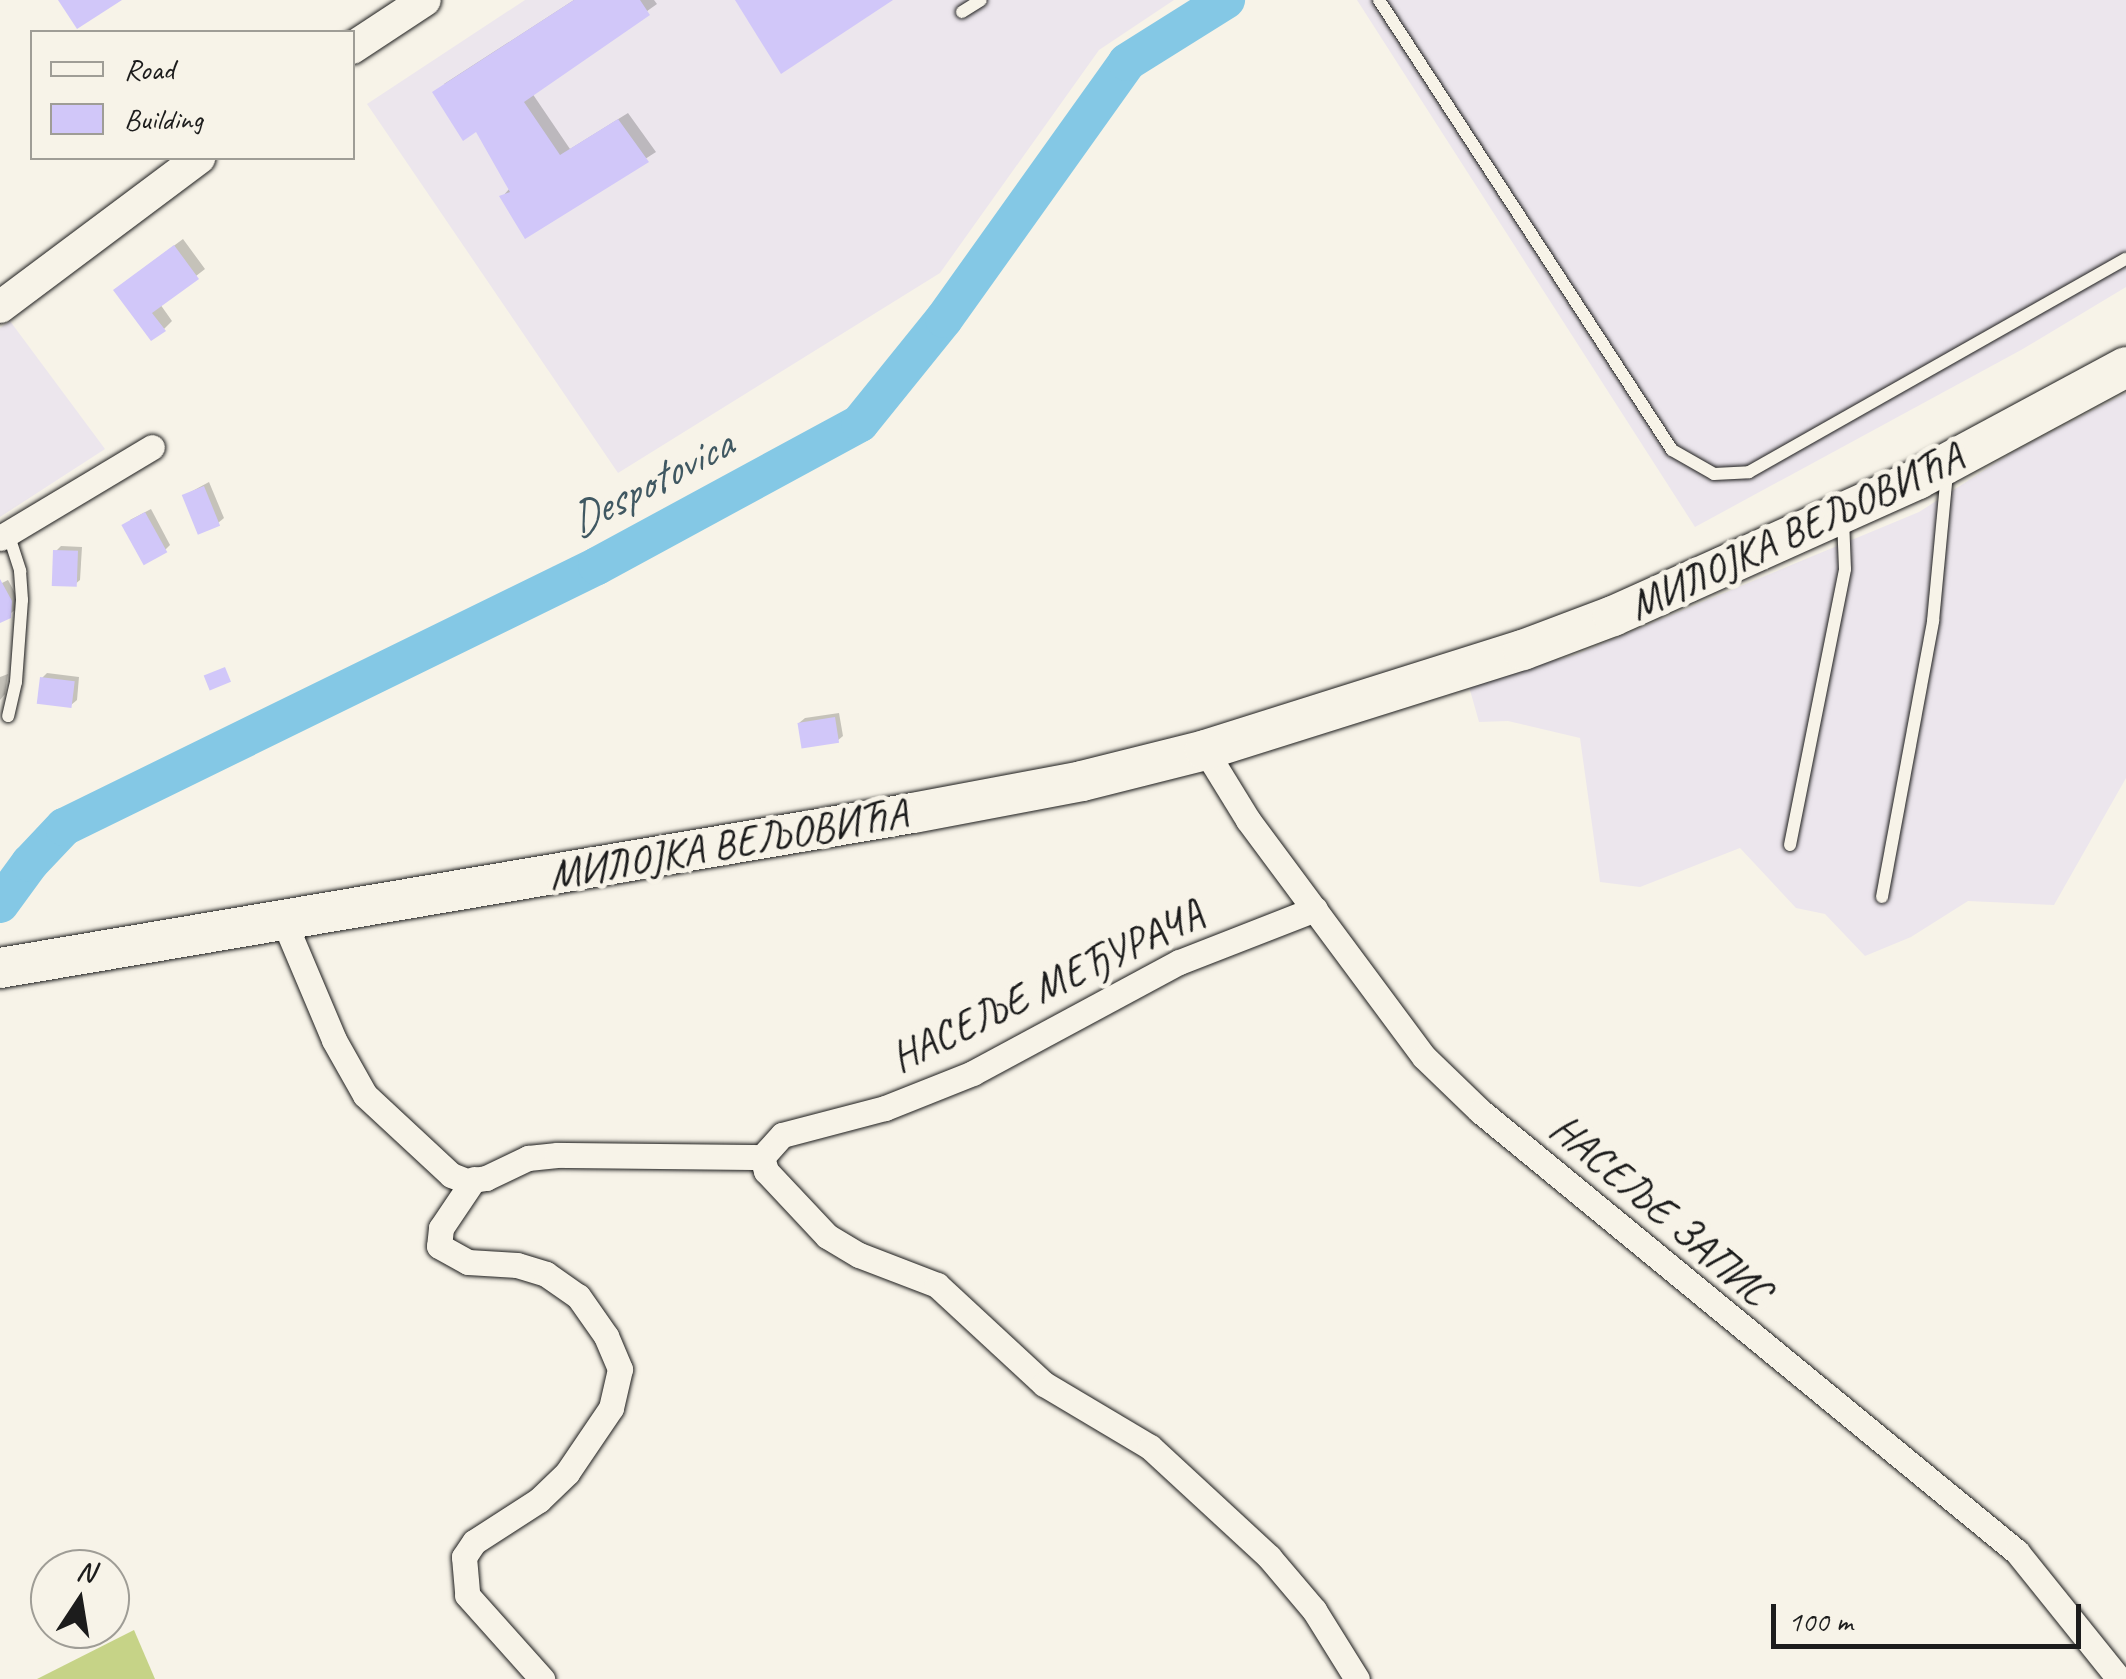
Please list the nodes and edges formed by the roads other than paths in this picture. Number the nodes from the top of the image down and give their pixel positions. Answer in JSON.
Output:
{"nodes":[{"id":1,"x":424,"y":0,"type":"edge"},
{"id":2,"x":980,"y":0,"type":"edge"},
{"id":3,"x":1379,"y":0,"type":"edge"},
{"id":4,"x":962,"y":12,"type":"dead end"},
{"id":5,"x":355,"y":46,"type":"edge"},
{"id":6,"x":196,"y":160,"type":"edge"},
{"id":7,"x":2126,"y":259,"type":"edge"},
{"id":8,"x":0,"y":306,"type":"edge"},
{"id":9,"x":2126,"y":367,"type":"edge"},
{"id":10,"x":152,"y":446,"type":"dead end"},
{"id":11,"x":1947,"y":464,"type":"junction"},
{"id":12,"x":1843,"y":512,"type":"junction"},
{"id":13,"x":4,"y":535,"type":"edge"},
{"id":14,"x":8,"y":716,"type":"dead end"},
{"id":15,"x":1205,"y":750,"type":"junction"},
{"id":16,"x":1790,"y":845,"type":"dead end"},
{"id":17,"x":1882,"y":897,"type":"dead end"},
{"id":18,"x":1315,"y":909,"type":"junction"},
{"id":19,"x":283,"y":919,"type":"junction"},
{"id":20,"x":0,"y":968,"type":"edge"},
{"id":21,"x":762,"y":1157,"type":"junction"},
{"id":22,"x":474,"y":1180,"type":"junction"},
{"id":23,"x":542,"y":1679,"type":"edge"},
{"id":24,"x":1357,"y":1679,"type":"edge"},
{"id":25,"x":2119,"y":1679,"type":"edge"}],
"edges":[{"from":1,"to":5,"type":"street"},
{"from":2,"to":4,"type":"lane"},
{"from":3,"to":7,"type":"lane"},
{"from":6,"to":8,"type":"street"},
{"from":9,"to":11,"type":"main road","name":"МИЛОЈКА ВЕЉОВИЋА"},
{"from":10,"to":13,"type":"street"},
{"from":11,"to":12,"type":"main road","name":"МИЛОЈКА ВЕЉОВИЋА"},
{"from":11,"to":17,"type":"lane"},
{"from":12,"to":15,"type":"main road","name":"МИЛОЈКА ВЕЉОВИЋА"},
{"from":12,"to":16,"type":"lane"},
{"from":13,"to":14,"type":"lane"},
{"from":15,"to":18,"type":"street","name":"НАСЕЉЕ ЗАПИС"},
{"from":15,"to":19,"type":"main road","name":"МИЛОЈКА ВЕЉОВИЋА"},
{"from":18,"to":21,"type":"street","name":"НАСЕЉЕ МЕЂУРАЧА"},
{"from":18,"to":25,"type":"street","name":"НАСЕЉЕ ЗАПИС"},
{"from":19,"to":20,"type":"main road","name":"МИЛОЈКА ВЕЉОВИЋА"},
{"from":19,"to":22,"type":"street"},
{"from":21,"to":22,"type":"street"},
{"from":21,"to":24,"type":"street"},
{"from":22,"to":23,"type":"street"}]}
